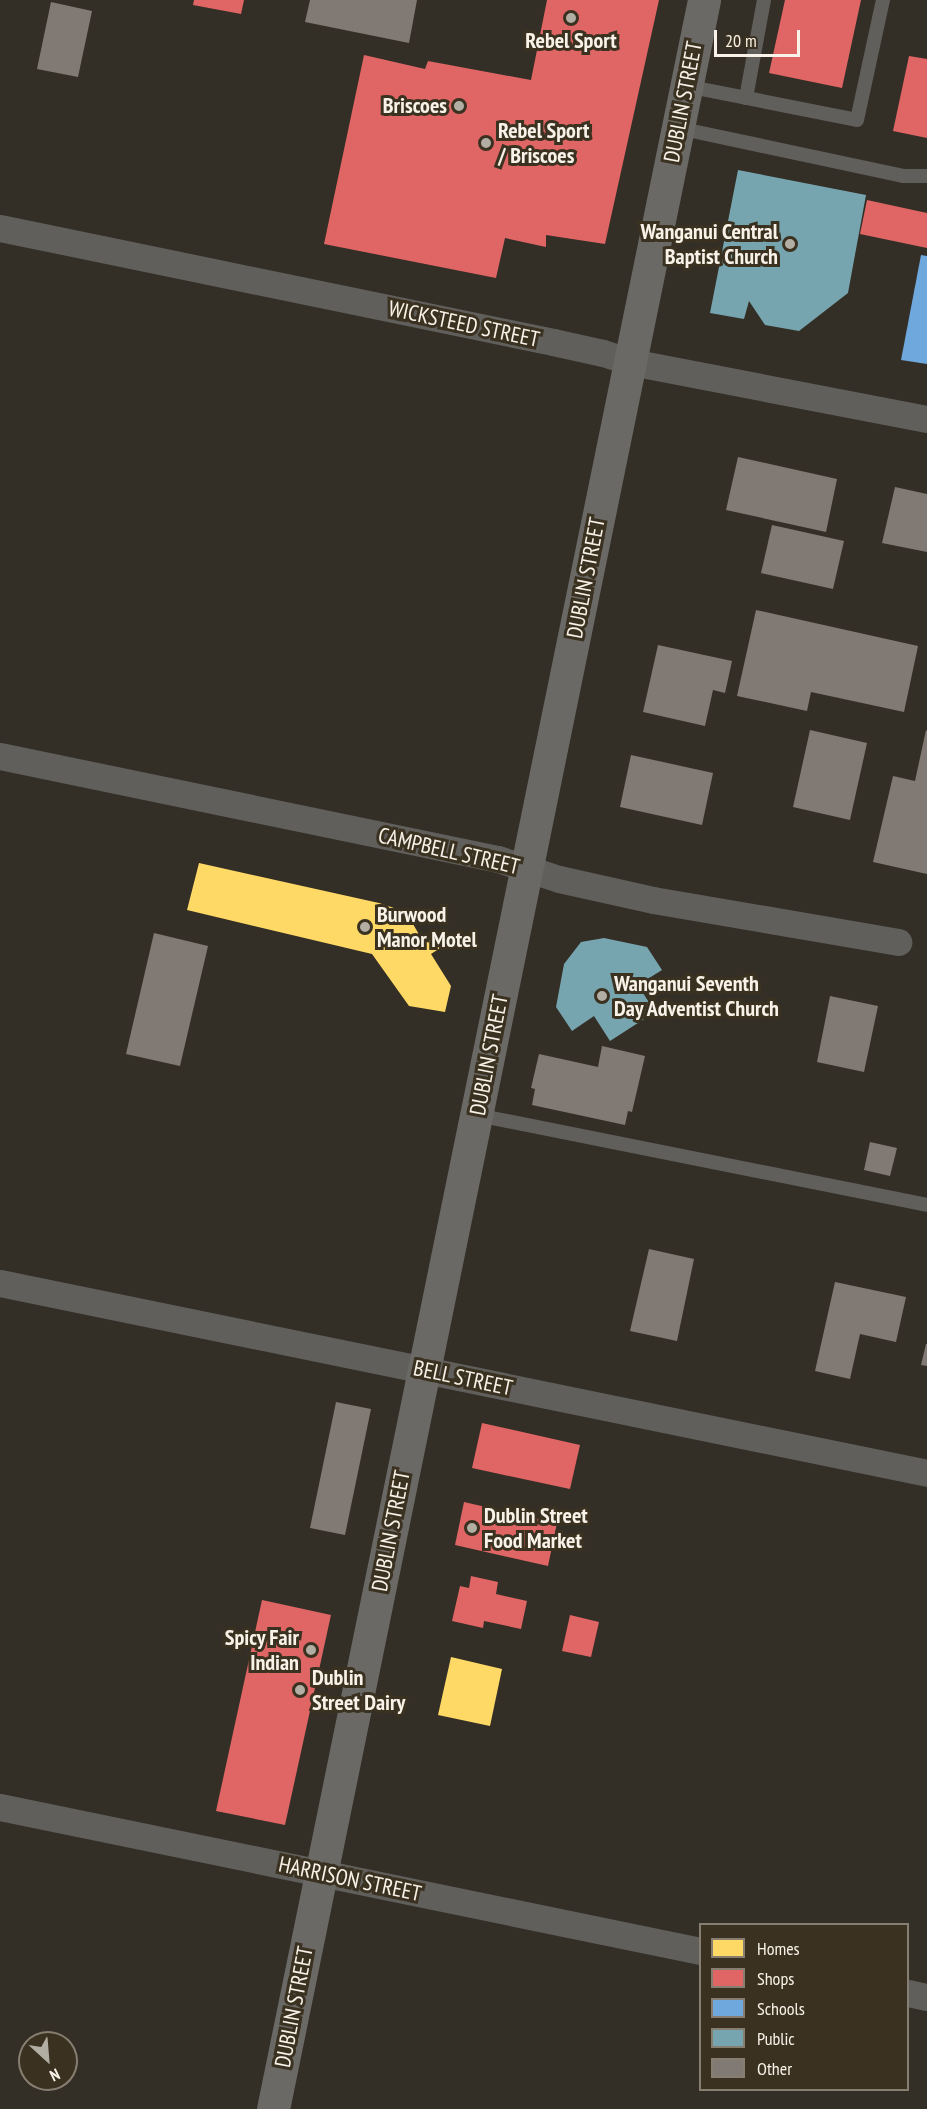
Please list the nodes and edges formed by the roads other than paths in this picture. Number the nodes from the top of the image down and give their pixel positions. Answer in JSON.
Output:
{"nodes":[{"id":1,"x":704,"y":0,"type":"edge"},
{"id":2,"x":764,"y":0,"type":"edge"},
{"id":3,"x":883,"y":0,"type":"edge"},
{"id":4,"x":686,"y":86,"type":"junction"},
{"id":5,"x":746,"y":98,"type":"junction"},
{"id":6,"x":678,"y":128,"type":"junction"},
{"id":7,"x":927,"y":176,"type":"edge"},
{"id":8,"x":0,"y":228,"type":"edge"},
{"id":9,"x":631,"y":362,"type":"junction"},
{"id":10,"x":927,"y":419,"type":"edge"},
{"id":11,"x":0,"y":756,"type":"edge"},
{"id":12,"x":526,"y":869,"type":"junction"},
{"id":13,"x":898,"y":942,"type":"dead end"},
{"id":14,"x":477,"y":1115,"type":"junction"},
{"id":15,"x":927,"y":1205,"type":"edge"},
{"id":16,"x":0,"y":1283,"type":"edge"},
{"id":17,"x":425,"y":1370,"type":"junction"},
{"id":18,"x":927,"y":1473,"type":"edge"},
{"id":19,"x":0,"y":1807,"type":"edge"},
{"id":20,"x":321,"y":1873,"type":"junction"},
{"id":21,"x":699,"y":1951,"type":"edge"},
{"id":22,"x":909,"y":1993,"type":"edge"},
{"id":23,"x":927,"y":1997,"type":"edge"},
{"id":24,"x":273,"y":2109,"type":"edge"}],
"edges":[{"from":1,"to":4,"type":"main road","name":"DUBLIN STREET"},
{"from":2,"to":5,"type":"lane"},
{"from":3,"to":5,"type":"lane"},
{"from":4,"to":5,"type":"lane"},
{"from":4,"to":6,"type":"main road","name":"DUBLIN STREET"},
{"from":6,"to":7,"type":"lane"},
{"from":6,"to":9,"type":"main road","name":"DUBLIN STREET"},
{"from":8,"to":9,"type":"street","name":"WICKSTEED STREET"},
{"from":9,"to":10,"type":"street","name":"WICKSTEED STREET"},
{"from":9,"to":12,"type":"main road","name":"DUBLIN STREET"},
{"from":11,"to":12,"type":"street","name":"CAMPBELL STREET"},
{"from":12,"to":13,"type":"street","name":"CAMPBELL STREET"},
{"from":12,"to":14,"type":"main road","name":"DUBLIN STREET"},
{"from":14,"to":15,"type":"lane"},
{"from":14,"to":17,"type":"main road","name":"DUBLIN STREET"},
{"from":16,"to":17,"type":"street","name":"BELL STREET"},
{"from":17,"to":18,"type":"street","name":"BELL STREET"},
{"from":17,"to":20,"type":"main road","name":"DUBLIN STREET"},
{"from":19,"to":20,"type":"street","name":"HARRISON STREET"},
{"from":20,"to":21,"type":"street","name":"HARRISON STREET"},
{"from":20,"to":24,"type":"main road","name":"DUBLIN STREET"},
{"from":22,"to":23,"type":"street"}]}
